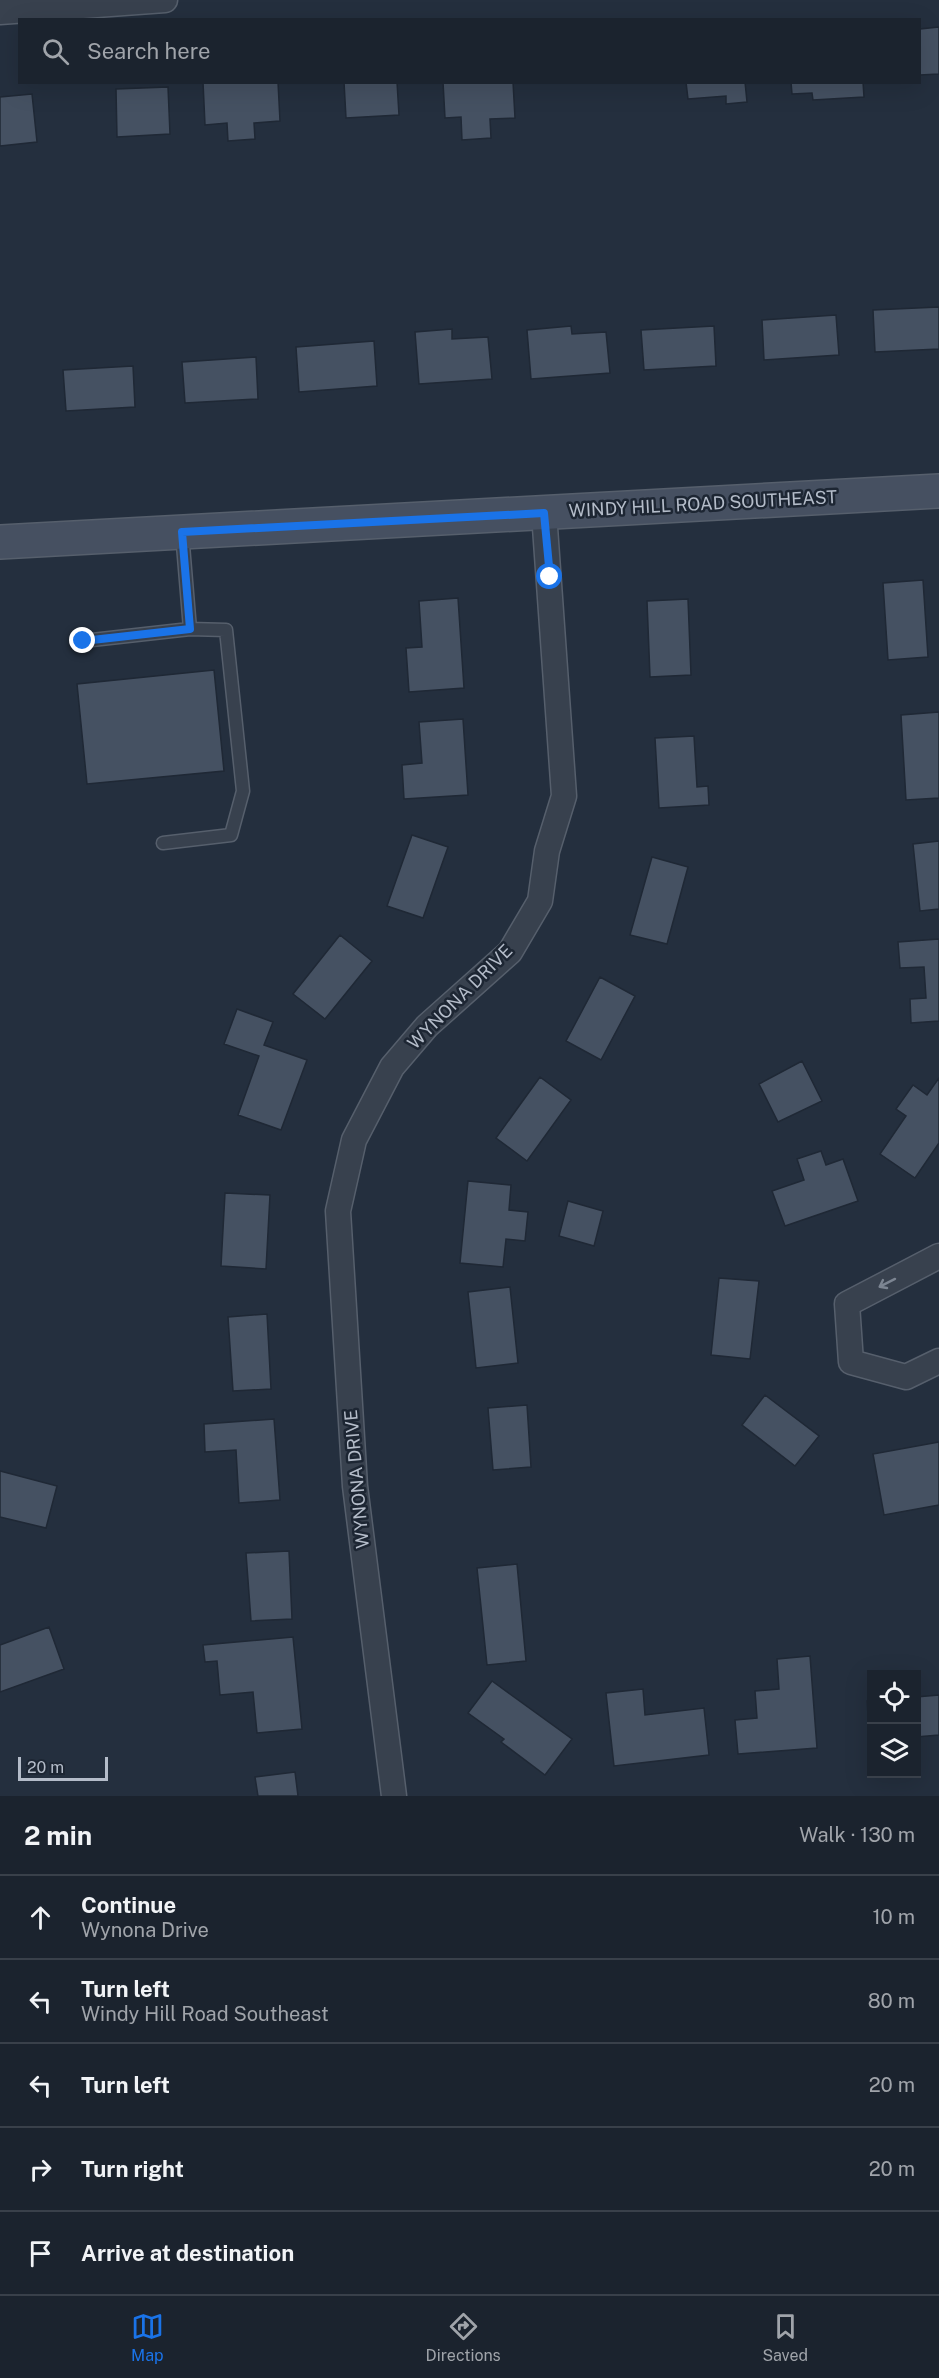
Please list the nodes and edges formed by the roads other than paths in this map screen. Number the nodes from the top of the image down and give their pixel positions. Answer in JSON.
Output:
{"nodes":[{"id":1,"x":165,"y":0,"type":"edge"},
{"id":2,"x":0,"y":12,"type":"edge"},
{"id":3,"x":939,"y":491,"type":"edge"},
{"id":4,"x":544,"y":513,"type":"junction"},
{"id":5,"x":182,"y":532,"type":"junction"},
{"id":6,"x":0,"y":542,"type":"edge"},
{"id":7,"x":190,"y":629,"type":"junction"},
{"id":8,"x":83,"y":641,"type":"dead end"},
{"id":9,"x":163,"y":843,"type":"dead end"},
{"id":10,"x":939,"y":1256,"type":"edge"},
{"id":11,"x":939,"y":1361,"type":"edge"},
{"id":12,"x":394,"y":1796,"type":"edge"}],
"edges":[{"from":1,"to":2,"type":"street"},
{"from":3,"to":4,"type":"main road","name":"WINDY HILL ROAD SOUTHEAST"},
{"from":4,"to":5,"type":"main road","name":"WINDY HILL ROAD SOUTHEAST"},
{"from":4,"to":12,"type":"street","name":"WYNONA DRIVE"},
{"from":5,"to":6,"type":"main road","name":"WINDY HILL ROAD SOUTHEAST"},
{"from":5,"to":7,"type":"lane"},
{"from":7,"to":8,"type":"lane"},
{"from":7,"to":9,"type":"lane"},
{"from":10,"to":11,"type":"street","one_way":true}]}
